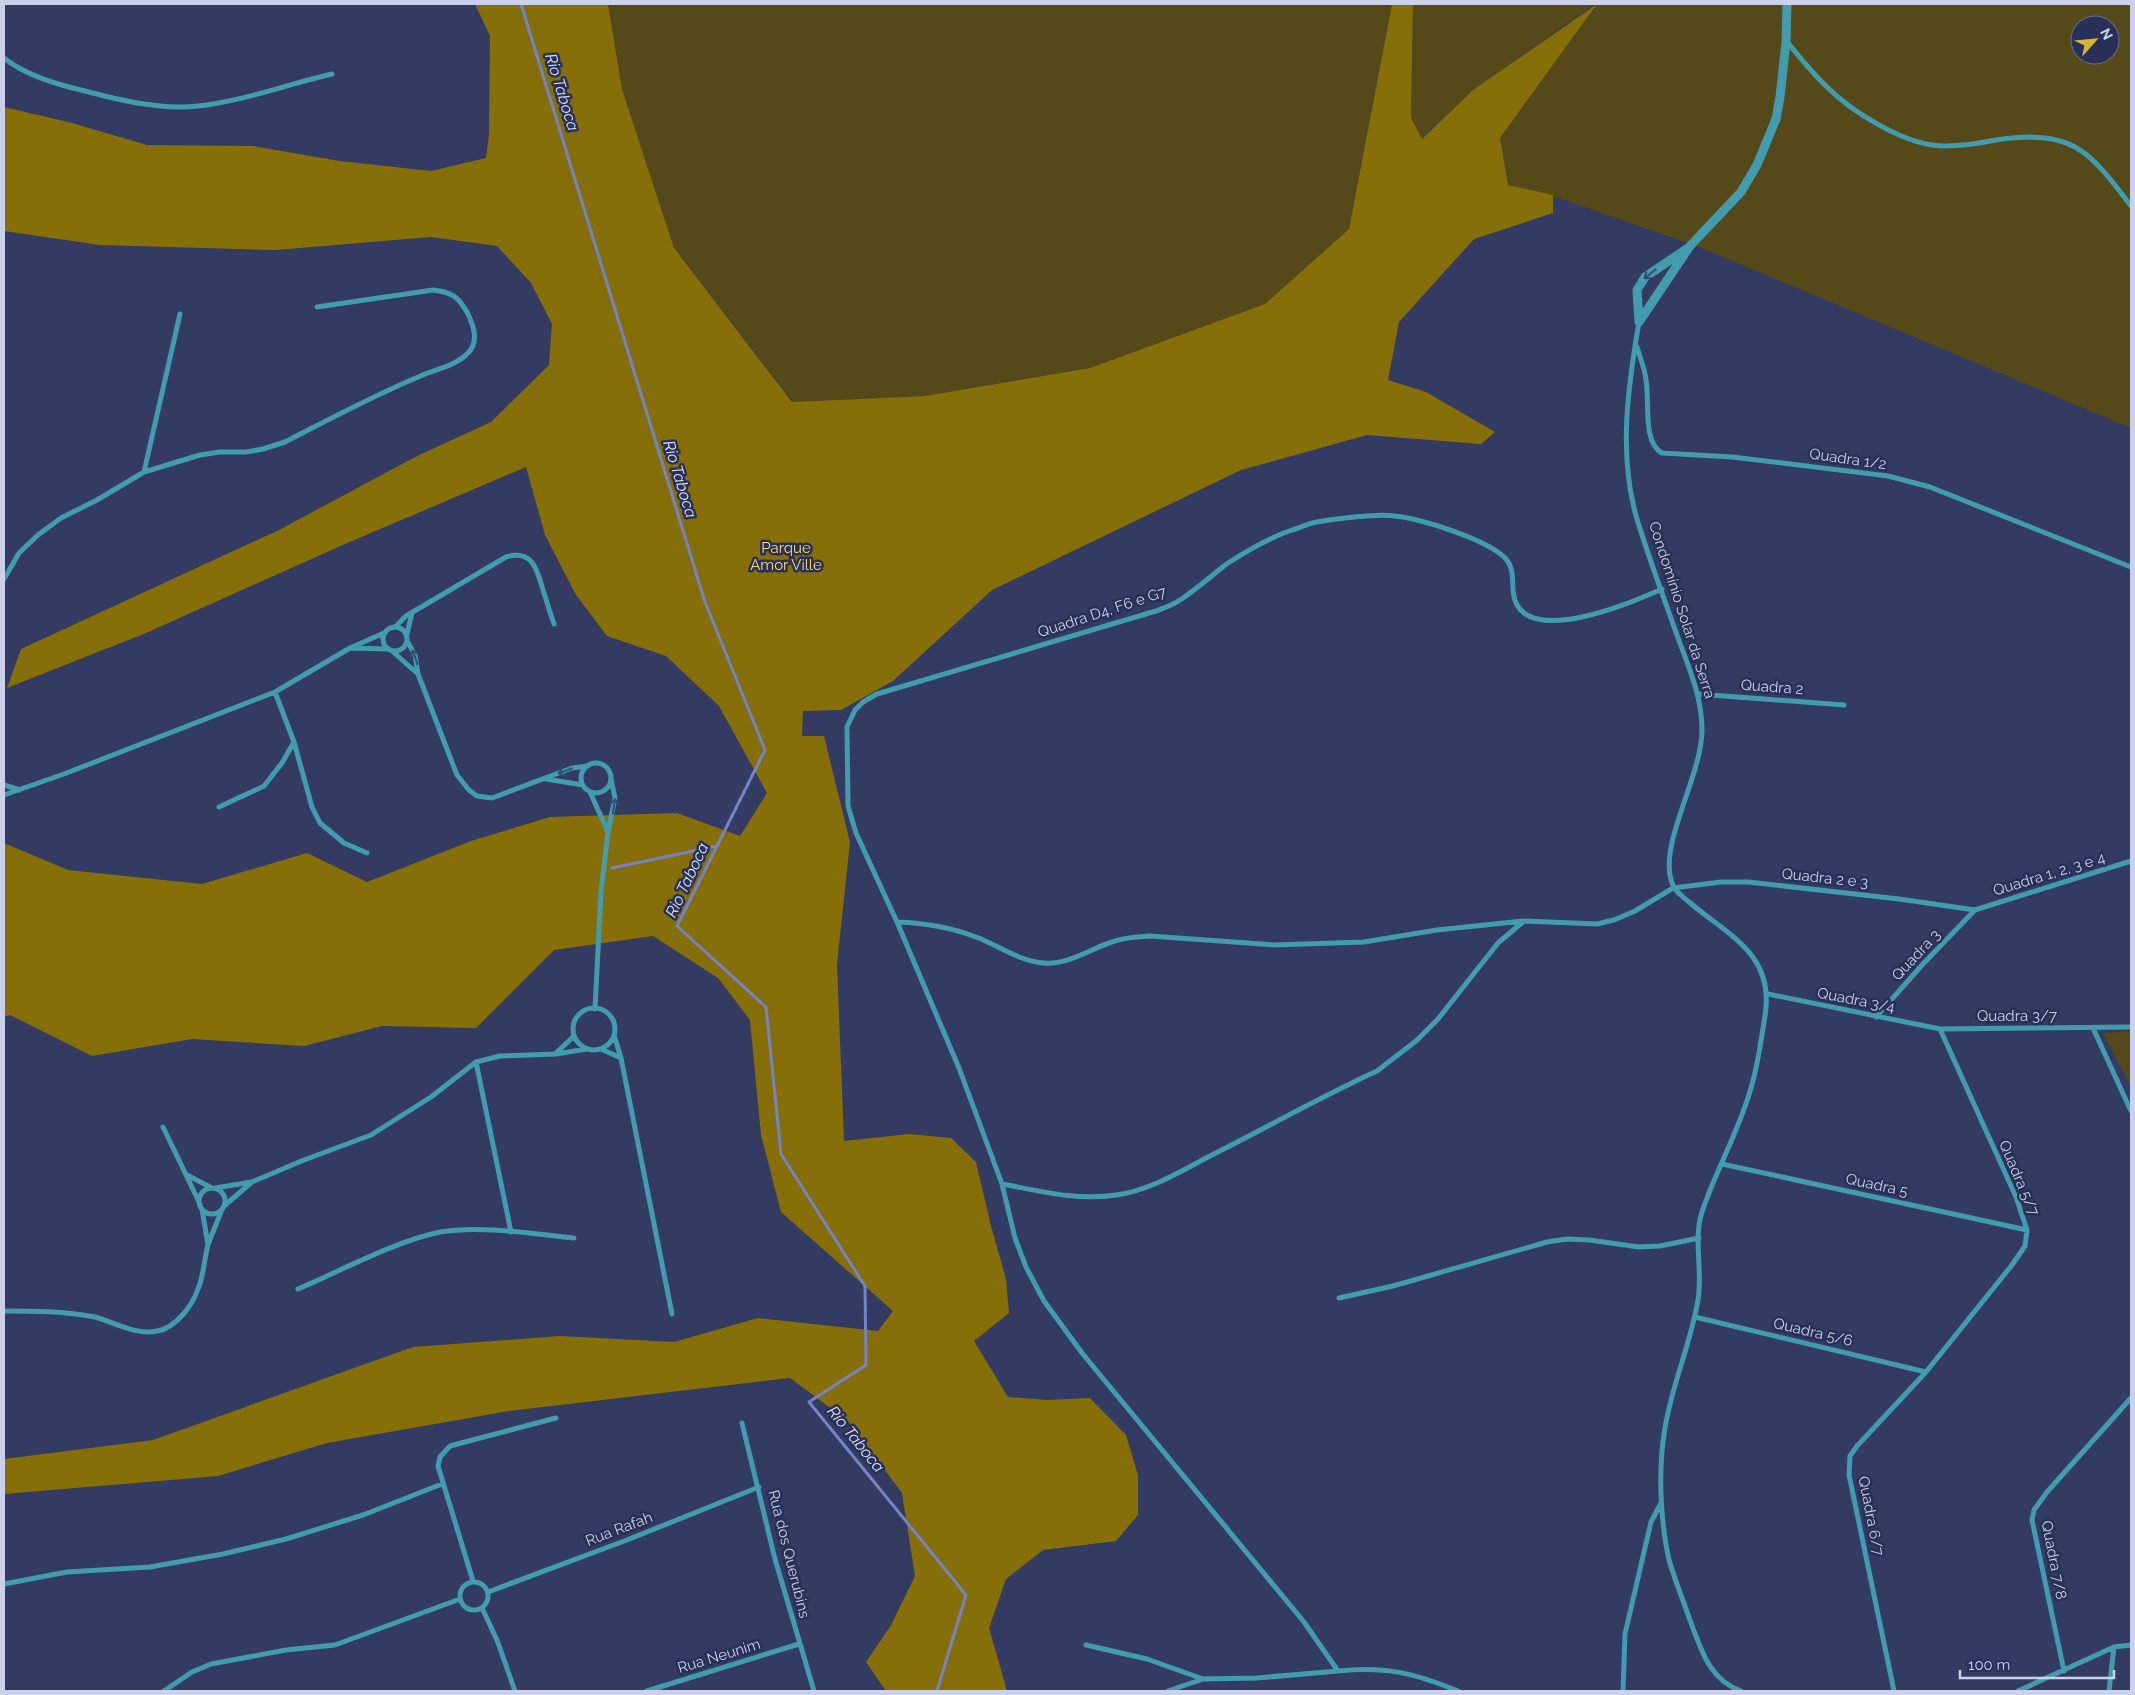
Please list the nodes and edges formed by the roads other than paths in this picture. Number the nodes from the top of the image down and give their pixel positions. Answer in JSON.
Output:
{"nodes":[{"id":1,"x":1787,"y":4,"type":"edge"},
{"id":2,"x":1786,"y":42,"type":"junction"},
{"id":3,"x":4,"y":58,"type":"edge"},
{"id":4,"x":332,"y":74,"type":"dead end"},
{"id":5,"x":2131,"y":206,"type":"edge"},
{"id":6,"x":1690,"y":246,"type":"junction"},
{"id":7,"x":317,"y":308,"type":"dead end"},
{"id":8,"x":180,"y":314,"type":"dead end"},
{"id":9,"x":1640,"y":322,"type":"junction"},
{"id":10,"x":1636,"y":344,"type":"junction"},
{"id":11,"x":144,"y":472,"type":"junction"},
{"id":12,"x":2131,"y":566,"type":"edge"},
{"id":13,"x":4,"y":579,"type":"edge"},
{"id":14,"x":1662,"y":589,"type":"junction"},
{"id":15,"x":412,"y":613,"type":"junction"},
{"id":16,"x":554,"y":624,"type":"dead end"},
{"id":17,"x":396,"y":626,"type":"junction"},
{"id":18,"x":384,"y":633,"type":"junction"},
{"id":19,"x":407,"y":634,"type":"junction"},
{"id":20,"x":407,"y":641,"type":"junction"},
{"id":21,"x":350,"y":648,"type":"junction"},
{"id":22,"x":390,"y":650,"type":"junction"},
{"id":23,"x":418,"y":674,"type":"junction"},
{"id":24,"x":275,"y":692,"type":"junction"},
{"id":25,"x":1698,"y":694,"type":"junction"},
{"id":26,"x":1844,"y":705,"type":"dead end"},
{"id":27,"x":294,"y":742,"type":"junction"},
{"id":28,"x":588,"y":766,"type":"junction"},
{"id":29,"x":544,"y":779,"type":"junction"},
{"id":30,"x":611,"y":779,"type":"junction"},
{"id":31,"x":4,"y":785,"type":"edge"},
{"id":32,"x":583,"y":785,"type":"junction"},
{"id":33,"x":20,"y":790,"type":"junction"},
{"id":34,"x":590,"y":791,"type":"junction"},
{"id":35,"x":4,"y":795,"type":"edge"},
{"id":36,"x":219,"y":807,"type":"dead end"},
{"id":37,"x":608,"y":832,"type":"junction"},
{"id":38,"x":367,"y":853,"type":"dead end"},
{"id":39,"x":2131,"y":861,"type":"edge"},
{"id":40,"x":1673,"y":888,"type":"junction"},
{"id":41,"x":1975,"y":910,"type":"junction"},
{"id":42,"x":1524,"y":921,"type":"junction"},
{"id":43,"x":897,"y":922,"type":"junction"},
{"id":44,"x":1768,"y":994,"type":"junction"},
{"id":45,"x":595,"y":1009,"type":"junction"},
{"id":46,"x":1876,"y":1017,"type":"junction"},
{"id":47,"x":2131,"y":1027,"type":"edge"},
{"id":48,"x":2093,"y":1028,"type":"junction"},
{"id":49,"x":1940,"y":1029,"type":"junction"},
{"id":50,"x":614,"y":1035,"type":"junction"},
{"id":51,"x":574,"y":1036,"type":"junction"},
{"id":52,"x":587,"y":1049,"type":"junction"},
{"id":53,"x":601,"y":1049,"type":"junction"},
{"id":54,"x":556,"y":1054,"type":"junction"},
{"id":55,"x":622,"y":1058,"type":"junction"},
{"id":56,"x":476,"y":1062,"type":"junction"},
{"id":57,"x":2131,"y":1111,"type":"edge"},
{"id":58,"x":163,"y":1127,"type":"dead end"},
{"id":59,"x":1722,"y":1164,"type":"junction"},
{"id":60,"x":186,"y":1175,"type":"junction"},
{"id":61,"x":252,"y":1182,"type":"junction"},
{"id":62,"x":1002,"y":1184,"type":"junction"},
{"id":63,"x":214,"y":1188,"type":"junction"},
{"id":64,"x":201,"y":1206,"type":"junction"},
{"id":65,"x":223,"y":1208,"type":"junction"},
{"id":66,"x":2028,"y":1230,"type":"junction"},
{"id":67,"x":511,"y":1232,"type":"junction"},
{"id":68,"x":574,"y":1238,"type":"dead end"},
{"id":69,"x":1699,"y":1238,"type":"junction"},
{"id":70,"x":208,"y":1245,"type":"junction"},
{"id":71,"x":298,"y":1289,"type":"dead end"},
{"id":72,"x":1339,"y":1298,"type":"dead end"},
{"id":73,"x":4,"y":1311,"type":"edge"},
{"id":74,"x":672,"y":1314,"type":"dead end"},
{"id":75,"x":1695,"y":1317,"type":"junction"},
{"id":76,"x":1926,"y":1372,"type":"junction"},
{"id":77,"x":2131,"y":1398,"type":"edge"},
{"id":78,"x":556,"y":1418,"type":"dead end"},
{"id":79,"x":742,"y":1423,"type":"dead end"},
{"id":80,"x":442,"y":1484,"type":"junction"},
{"id":81,"x":759,"y":1487,"type":"junction"},
{"id":82,"x":1662,"y":1503,"type":"junction"},
{"id":83,"x":473,"y":1581,"type":"junction"},
{"id":84,"x":4,"y":1584,"type":"edge"},
{"id":85,"x":488,"y":1592,"type":"junction"},
{"id":86,"x":460,"y":1599,"type":"junction"},
{"id":87,"x":482,"y":1608,"type":"junction"},
{"id":88,"x":800,"y":1644,"type":"junction"},
{"id":89,"x":1086,"y":1645,"type":"dead end"},
{"id":90,"x":2131,"y":1645,"type":"edge"},
{"id":91,"x":2114,"y":1647,"type":"junction"},
{"id":92,"x":1338,"y":1671,"type":"junction"},
{"id":93,"x":2064,"y":1671,"type":"junction"},
{"id":94,"x":1203,"y":1679,"type":"junction"},
{"id":95,"x":164,"y":1691,"type":"edge"},
{"id":96,"x":515,"y":1691,"type":"edge"},
{"id":97,"x":647,"y":1691,"type":"edge"},
{"id":98,"x":814,"y":1691,"type":"edge"},
{"id":99,"x":1168,"y":1691,"type":"edge"},
{"id":100,"x":1458,"y":1691,"type":"edge"},
{"id":101,"x":1623,"y":1691,"type":"edge"},
{"id":102,"x":1741,"y":1691,"type":"edge"},
{"id":103,"x":1894,"y":1691,"type":"edge"},
{"id":104,"x":2018,"y":1691,"type":"edge"},
{"id":105,"x":2109,"y":1691,"type":"edge"}],
"edges":[{"from":1,"to":2,"type":"street"},
{"from":2,"to":5,"type":"street"},
{"from":2,"to":6,"type":"street"},
{"from":3,"to":4,"type":"street"},
{"from":6,"to":9,"type":"street","name":"Condomínio Solar da Serra"},
{"from":6,"to":9,"type":"street","name":"Condomínio Solar da Serra","one_way":true},
{"from":7,"to":11,"type":"street"},
{"from":8,"to":11,"type":"street"},
{"from":9,"to":10,"type":"street","name":"Condomínio Solar da Serra"},
{"from":10,"to":12,"type":"street","name":"Quadra 1/2"},
{"from":10,"to":14,"type":"street","name":"Condomínio Solar da Serra"},
{"from":11,"to":13,"type":"street"},
{"from":14,"to":25,"type":"street","name":"Condomínio Solar da Serra"},
{"from":14,"to":43,"type":"street","name":"Quadra D4, F6 e G7"},
{"from":15,"to":16,"type":"street"},
{"from":15,"to":17,"type":"street"},
{"from":15,"to":19,"type":"street"},
{"from":17,"to":18,"type":"street"},
{"from":17,"to":19,"type":"street"},
{"from":18,"to":21,"type":"street"},
{"from":18,"to":22,"type":"street"},
{"from":19,"to":20,"type":"street"},
{"from":20,"to":22,"type":"street"},
{"from":23,"to":20,"type":"street","one_way":true},
{"from":21,"to":22,"type":"street"},
{"from":21,"to":24,"type":"street"},
{"from":22,"to":23,"type":"street"},
{"from":23,"to":29,"type":"street"},
{"from":24,"to":27,"type":"street"},
{"from":24,"to":33,"type":"street"},
{"from":25,"to":26,"type":"street","name":"Quadra 2"},
{"from":25,"to":40,"type":"street","name":"Condomínio Solar da Serra"},
{"from":27,"to":36,"type":"street"},
{"from":27,"to":38,"type":"street"},
{"from":28,"to":29,"type":"street","one_way":true},
{"from":28,"to":30,"type":"street"},
{"from":28,"to":32,"type":"street"},
{"from":29,"to":32,"type":"street"},
{"from":30,"to":34,"type":"street"},
{"from":37,"to":30,"type":"street","one_way":true},
{"from":31,"to":33,"type":"street"},
{"from":32,"to":34,"type":"street"},
{"from":33,"to":35,"type":"street"},
{"from":34,"to":37,"type":"street"},
{"from":37,"to":45,"type":"street"},
{"from":39,"to":41,"type":"street","name":"Quadra 1, 2, 3 e 4"},
{"from":40,"to":41,"type":"street","name":"Quadra 2 e 3"},
{"from":40,"to":42,"type":"street"},
{"from":40,"to":44,"type":"street"},
{"from":41,"to":46,"type":"street","name":"Quadra 3"},
{"from":42,"to":43,"type":"street"},
{"from":42,"to":62,"type":"street"},
{"from":43,"to":62,"type":"street"},
{"from":44,"to":46,"type":"street","name":"Quadra 3/4"},
{"from":44,"to":59,"type":"street"},
{"from":45,"to":50,"type":"street"},
{"from":45,"to":51,"type":"street"},
{"from":46,"to":49,"type":"street","name":"Quadra 3/4"},
{"from":47,"to":48,"type":"street","name":"Quadra 3/7"},
{"from":48,"to":49,"type":"street","name":"Quadra 3/7"},
{"from":48,"to":57,"type":"street"},
{"from":49,"to":66,"type":"street","name":"Quadra 5/7"},
{"from":50,"to":53,"type":"street"},
{"from":50,"to":55,"type":"street"},
{"from":51,"to":52,"type":"street"},
{"from":51,"to":54,"type":"street"},
{"from":52,"to":53,"type":"street"},
{"from":52,"to":54,"type":"street"},
{"from":53,"to":55,"type":"street"},
{"from":54,"to":56,"type":"street"},
{"from":55,"to":74,"type":"street"},
{"from":56,"to":61,"type":"street"},
{"from":56,"to":67,"type":"street"},
{"from":58,"to":60,"type":"street"},
{"from":59,"to":66,"type":"street","name":"Quadra 5"},
{"from":59,"to":69,"type":"street"},
{"from":60,"to":63,"type":"street"},
{"from":60,"to":64,"type":"street"},
{"from":61,"to":63,"type":"street"},
{"from":61,"to":65,"type":"street"},
{"from":62,"to":92,"type":"street"},
{"from":63,"to":64,"type":"street"},
{"from":63,"to":65,"type":"street"},
{"from":64,"to":65,"type":"street"},
{"from":64,"to":70,"type":"street"},
{"from":65,"to":70,"type":"street"},
{"from":66,"to":76,"type":"street","name":"Quadra 5/7"},
{"from":67,"to":68,"type":"street"},
{"from":67,"to":71,"type":"street"},
{"from":69,"to":72,"type":"street"},
{"from":69,"to":75,"type":"street"},
{"from":70,"to":73,"type":"street"},
{"from":75,"to":76,"type":"street","name":"Quadra 5/6"},
{"from":75,"to":82,"type":"street"},
{"from":76,"to":103,"type":"street","name":"Quadra 6/7"},
{"from":77,"to":93,"type":"street","name":"Quadra 7/8"},
{"from":78,"to":80,"type":"street"},
{"from":79,"to":81,"type":"street","name":"Rua dos Querubins"},
{"from":80,"to":83,"type":"street"},
{"from":80,"to":84,"type":"street"},
{"from":81,"to":85,"type":"street","name":"Rua Rafah"},
{"from":81,"to":88,"type":"street","name":"Rua dos Querubins"},
{"from":82,"to":101,"type":"street"},
{"from":82,"to":102,"type":"street"},
{"from":83,"to":85,"type":"street"},
{"from":83,"to":86,"type":"street"},
{"from":85,"to":87,"type":"street"},
{"from":86,"to":87,"type":"street"},
{"from":86,"to":95,"type":"street"},
{"from":87,"to":96,"type":"street"},
{"from":88,"to":97,"type":"street","name":"Rua Neunim"},
{"from":88,"to":98,"type":"street","name":"Rua dos Querubins"},
{"from":89,"to":94,"type":"street"},
{"from":90,"to":91,"type":"street"},
{"from":91,"to":93,"type":"street"},
{"from":91,"to":105,"type":"street"},
{"from":92,"to":94,"type":"street"},
{"from":92,"to":100,"type":"street"},
{"from":93,"to":104,"type":"street"},
{"from":94,"to":99,"type":"street"}]}
